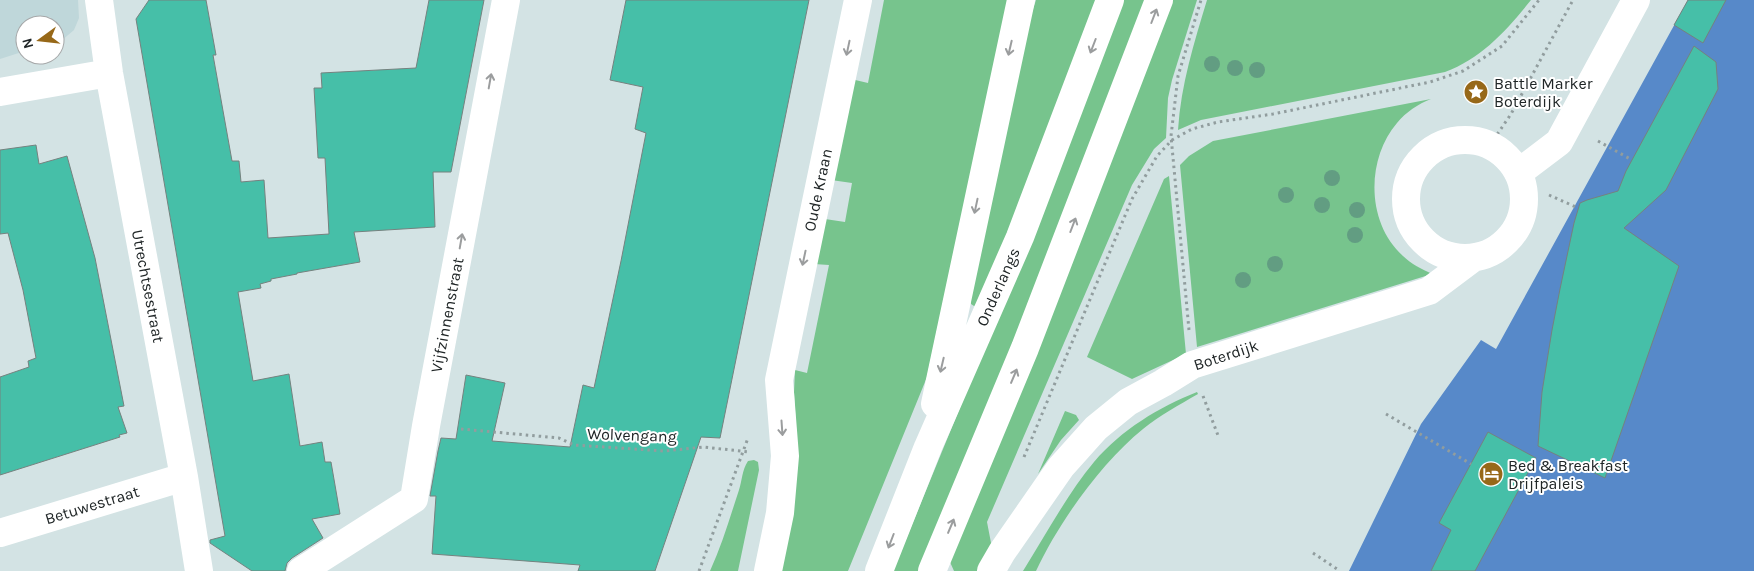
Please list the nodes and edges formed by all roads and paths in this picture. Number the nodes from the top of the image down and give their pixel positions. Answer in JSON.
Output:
{"nodes":[{"id":1,"x":99,"y":0,"type":"edge"},
{"id":2,"x":506,"y":0,"type":"edge"},
{"id":3,"x":858,"y":0,"type":"edge"},
{"id":4,"x":1021,"y":0,"type":"edge"},
{"id":5,"x":1110,"y":0,"type":"edge"},
{"id":6,"x":1160,"y":0,"type":"edge"},
{"id":7,"x":1201,"y":0,"type":"edge"},
{"id":8,"x":1540,"y":0,"type":"edge"},
{"id":9,"x":1573,"y":0,"type":"edge"},
{"id":10,"x":1636,"y":0,"type":"edge"},
{"id":11,"x":108,"y":73,"type":"junction"},
{"id":12,"x":1,"y":89,"type":"edge"},
{"id":13,"x":1172,"y":140,"type":"junction"},
{"id":14,"x":1490,"y":145,"type":"junction"},
{"id":15,"x":1608,"y":147,"type":"dead end"},
{"id":16,"x":1632,"y":160,"type":"dead end"},
{"id":17,"x":1518,"y":173,"type":"junction"},
{"id":18,"x":1549,"y":195,"type":"dead end"},
{"id":19,"x":1578,"y":208,"type":"dead end"},
{"id":20,"x":1473,"y":258,"type":"junction"},
{"id":21,"x":1192,"y":365,"type":"junction"},
{"id":22,"x":1386,"y":414,"type":"dead end"},
{"id":23,"x":459,"y":429,"type":"dead end"},
{"id":24,"x":749,"y":435,"type":"dead end"},
{"id":25,"x":1219,"y":438,"type":"dead end"},
{"id":26,"x":928,"y":447,"type":"junction"},
{"id":27,"x":743,"y":451,"type":"junction"},
{"id":28,"x":785,"y":456,"type":"junction"},
{"id":29,"x":1471,"y":464,"type":"dead end"},
{"id":30,"x":1020,"y":466,"type":"dead end"},
{"id":31,"x":184,"y":477,"type":"junction"},
{"id":32,"x":0,"y":532,"type":"edge"},
{"id":33,"x":1312,"y":553,"type":"dead end"},
{"id":34,"x":996,"y":561,"type":"edge"},
{"id":35,"x":199,"y":571,"type":"edge"},
{"id":36,"x":301,"y":571,"type":"edge"},
{"id":37,"x":698,"y":571,"type":"edge"},
{"id":38,"x":768,"y":571,"type":"edge"},
{"id":39,"x":879,"y":571,"type":"edge"},
{"id":40,"x":932,"y":571,"type":"edge"},
{"id":41,"x":1340,"y":571,"type":"edge"}],
"edges":[{"from":1,"to":11,"type":"street","name":"Utrechtsestraat"},
{"from":36,"to":2,"type":"street","name":"Vijfzinnenstraat","one_way":true},
{"from":3,"to":28,"type":"street","name":"Oude Kraan","one_way":true},
{"from":4,"to":26,"type":"street","one_way":true},
{"from":5,"to":26,"type":"street","name":"Onderlangs","one_way":true},
{"from":40,"to":6,"type":"street","one_way":true},
{"from":7,"to":13,"type":"path"},
{"from":8,"to":13,"type":"path"},
{"from":9,"to":14,"type":"path"},
{"from":10,"to":17,"type":"street"},
{"from":11,"to":12,"type":"street"},
{"from":11,"to":31,"type":"street","name":"Utrechtsestraat"},
{"from":13,"to":21,"type":"path"},
{"from":13,"to":30,"type":"path"},
{"from":14,"to":17,"type":"street"},
{"from":14,"to":20,"type":"street"},
{"from":15,"to":16,"type":"path"},
{"from":17,"to":20,"type":"street"},
{"from":18,"to":19,"type":"path"},
{"from":20,"to":21,"type":"street","name":"Boterdijk"},
{"from":21,"to":25,"type":"path"},
{"from":21,"to":34,"type":"street","name":"Boterdijk"},
{"from":22,"to":29,"type":"path"},
{"from":23,"to":27,"type":"path","name":"Wolvengang"},
{"from":24,"to":27,"type":"path"},
{"from":26,"to":39,"type":"street","name":"Onderlangs","one_way":true},
{"from":27,"to":28,"type":"path","name":"Wolvengang"},
{"from":27,"to":37,"type":"path"},
{"from":28,"to":38,"type":"street"},
{"from":31,"to":32,"type":"street","name":"Betuwestraat"},
{"from":31,"to":35,"type":"street","name":"Utrechtsestraat"},
{"from":33,"to":41,"type":"path"}]}
